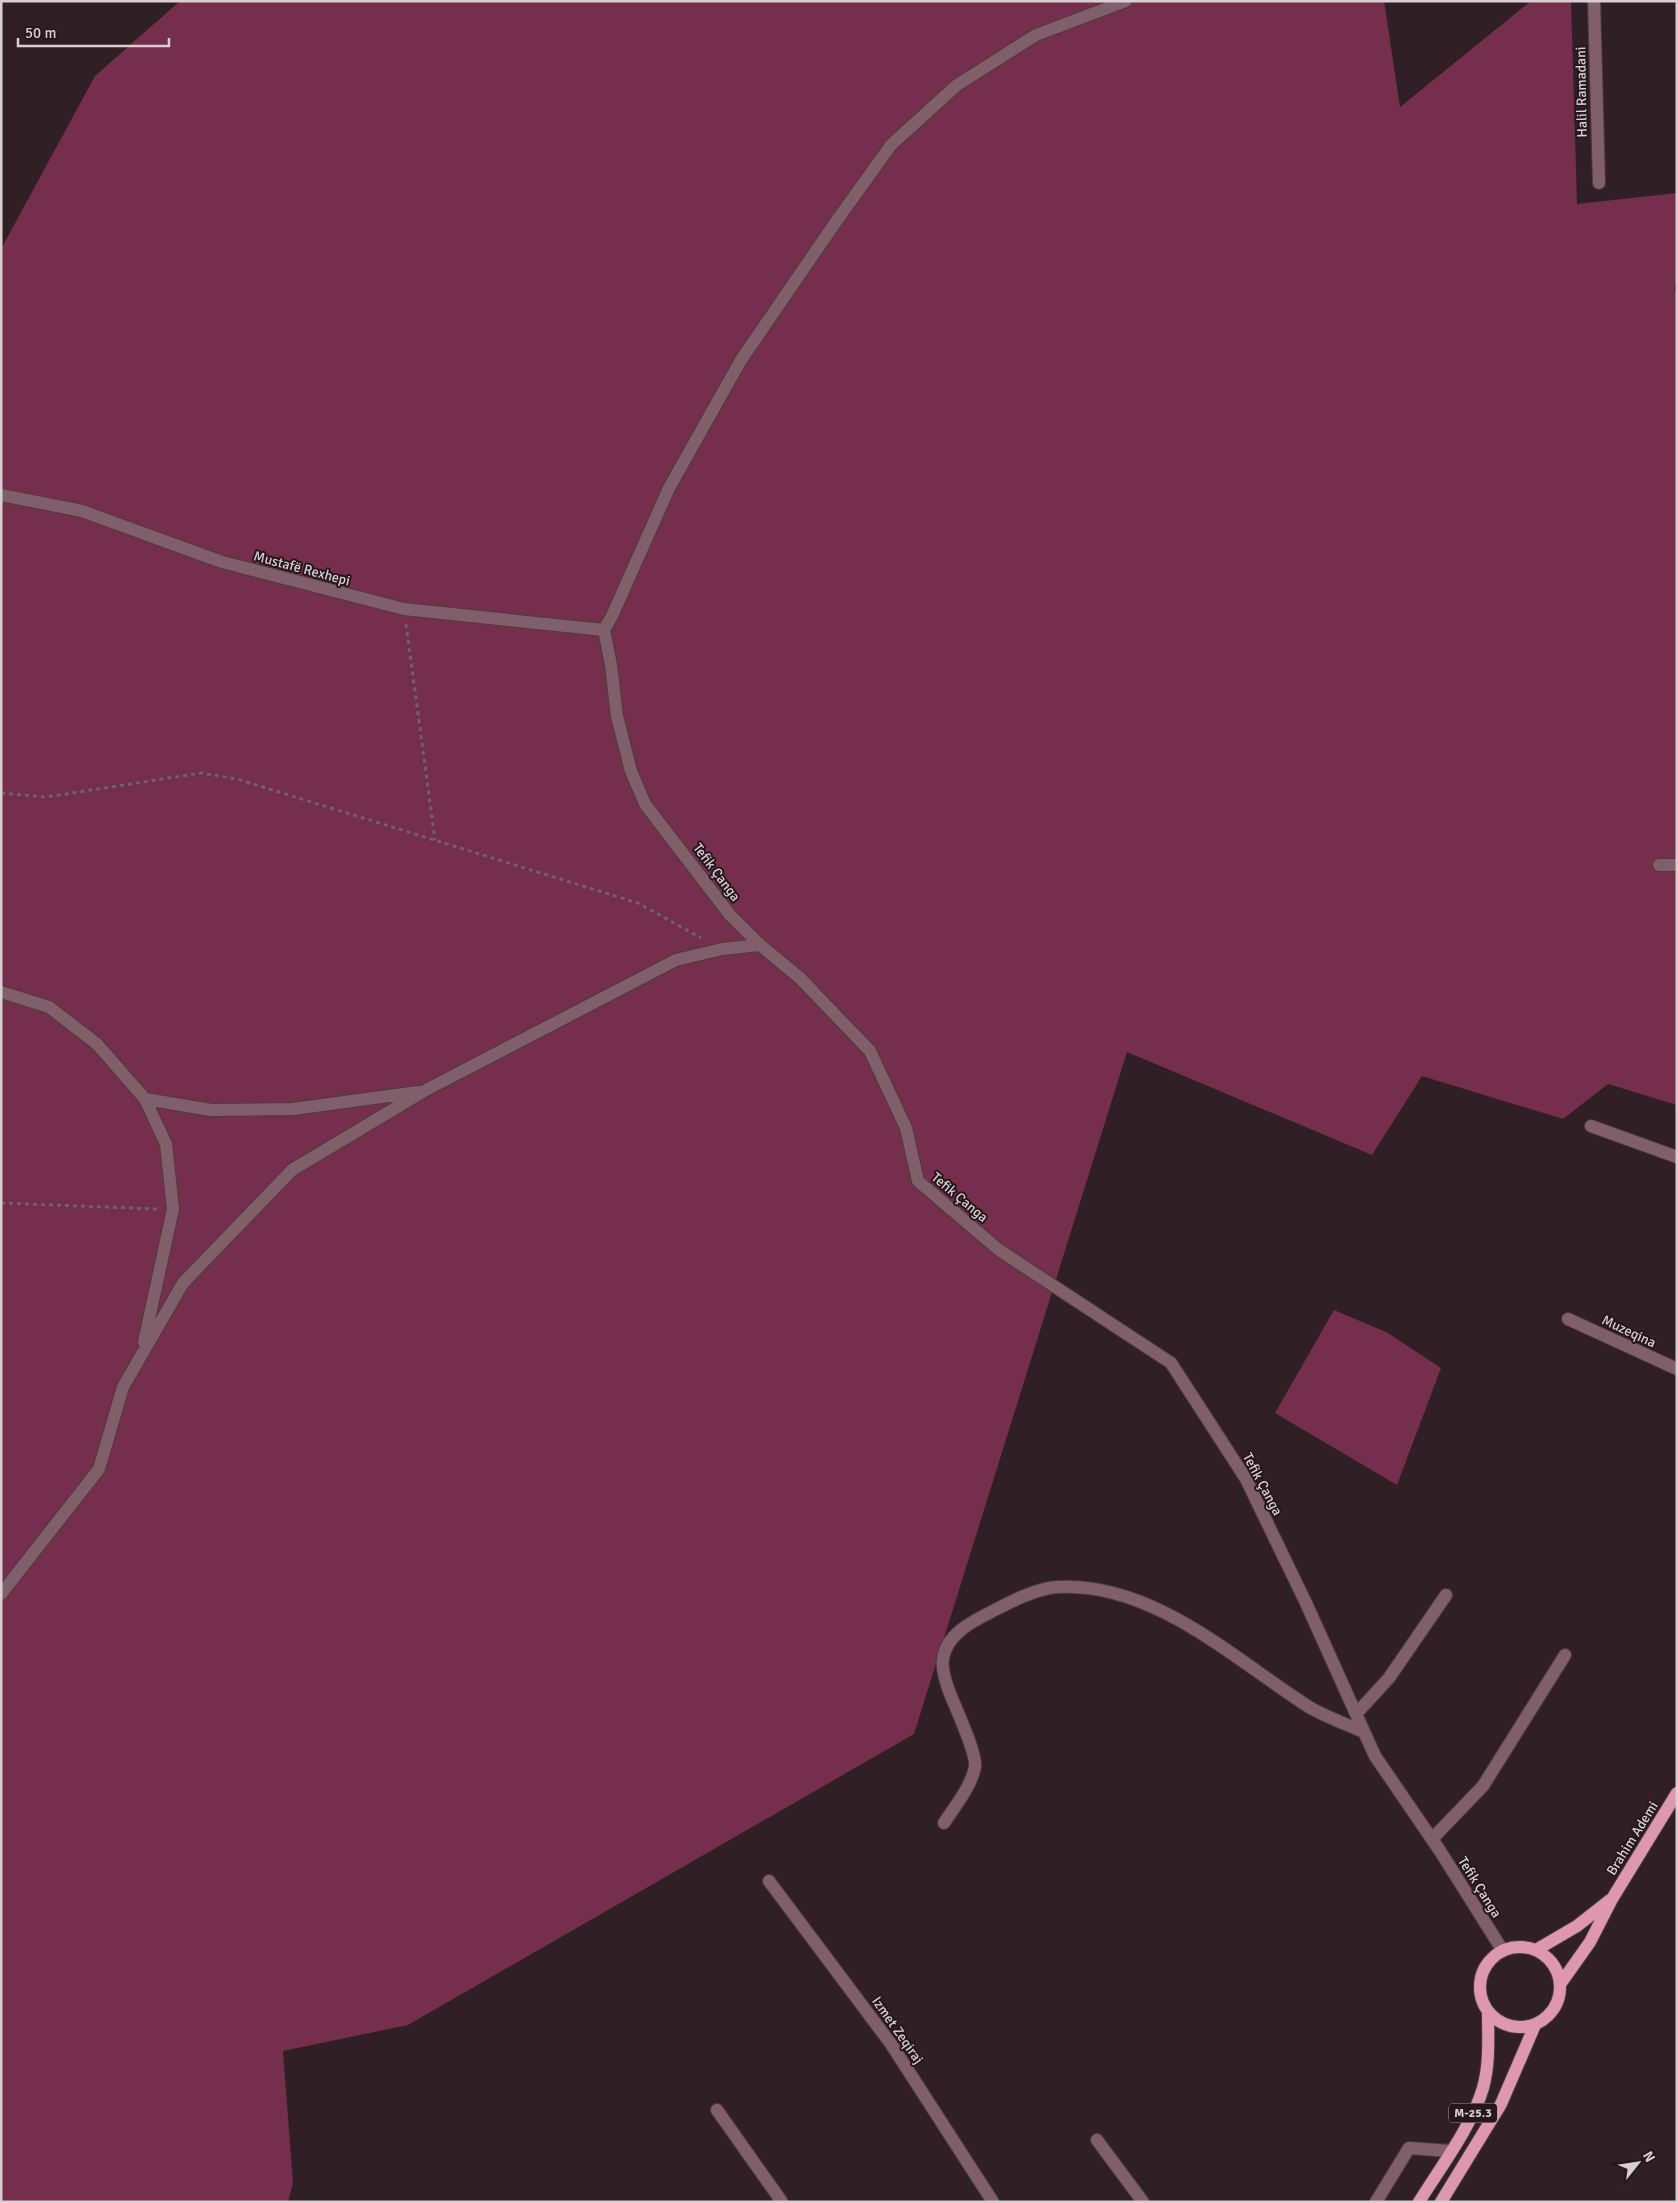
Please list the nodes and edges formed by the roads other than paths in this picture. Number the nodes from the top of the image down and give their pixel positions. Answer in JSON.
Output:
{"nodes":[{"id":1,"x":1126,"y":1,"type":"edge"},
{"id":2,"x":1594,"y":1,"type":"edge"},
{"id":3,"x":1599,"y":183,"type":"dead end"},
{"id":4,"x":1,"y":495,"type":"edge"},
{"id":5,"x":604,"y":630,"type":"junction"},
{"id":6,"x":1659,"y":865,"type":"dead end"},
{"id":7,"x":1677,"y":865,"type":"edge"},
{"id":8,"x":760,"y":945,"type":"junction"},
{"id":9,"x":1,"y":992,"type":"edge"},
{"id":10,"x":424,"y":1091,"type":"junction"},
{"id":11,"x":145,"y":1099,"type":"junction"},
{"id":12,"x":1591,"y":1126,"type":"dead end"},
{"id":13,"x":1677,"y":1157,"type":"edge"},
{"id":14,"x":1568,"y":1319,"type":"dead end"},
{"id":15,"x":141,"y":1355,"type":"junction"},
{"id":16,"x":1677,"y":1369,"type":"edge"},
{"id":17,"x":1,"y":1594,"type":"edge"},
{"id":18,"x":1446,"y":1595,"type":"dead end"},
{"id":19,"x":1565,"y":1656,"type":"dead end"},
{"id":20,"x":1356,"y":1714,"type":"junction"},
{"id":21,"x":1364,"y":1732,"type":"junction"},
{"id":22,"x":1677,"y":1793,"type":"edge"},
{"id":23,"x":944,"y":1823,"type":"dead end"},
{"id":24,"x":1432,"y":1839,"type":"junction"},
{"id":25,"x":770,"y":1881,"type":"dead end"},
{"id":26,"x":1612,"y":1899,"type":"junction"},
{"id":27,"x":1536,"y":1950,"type":"junction"},
{"id":28,"x":1503,"y":1951,"type":"junction"},
{"id":29,"x":1561,"y":1983,"type":"junction"},
{"id":30,"x":1488,"y":2012,"type":"junction"},
{"id":31,"x":1535,"y":2025,"type":"junction"},
{"id":32,"x":716,"y":2110,"type":"dead end"},
{"id":33,"x":1097,"y":2140,"type":"dead end"},
{"id":34,"x":1450,"y":2151,"type":"junction"},
{"id":35,"x":782,"y":2202,"type":"edge"},
{"id":36,"x":993,"y":2202,"type":"edge"},
{"id":37,"x":1143,"y":2202,"type":"edge"},
{"id":38,"x":1376,"y":2202,"type":"edge"},
{"id":39,"x":1419,"y":2202,"type":"edge"},
{"id":40,"x":1441,"y":2202,"type":"edge"}],
"edges":[{"from":1,"to":5,"type":"street"},
{"from":2,"to":3,"type":"street","name":"Halil Ramadani"},
{"from":4,"to":5,"type":"street","name":"Mustafë Rexhepi"},
{"from":5,"to":8,"type":"street","name":"Tefik Çanga"},
{"from":6,"to":7,"type":"street"},
{"from":8,"to":10,"type":"street"},
{"from":8,"to":20,"type":"street","name":"Tefik Çanga"},
{"from":9,"to":11,"type":"street"},
{"from":10,"to":11,"type":"street"},
{"from":10,"to":15,"type":"street"},
{"from":11,"to":15,"type":"street"},
{"from":12,"to":13,"type":"street"},
{"from":14,"to":16,"type":"street","name":"Muzeqina"},
{"from":15,"to":17,"type":"street"},
{"from":18,"to":20,"type":"street"},
{"from":19,"to":24,"type":"street"},
{"from":20,"to":21,"type":"street","name":"Tefik Çanga"},
{"from":21,"to":23,"type":"street"},
{"from":21,"to":24,"type":"street","name":"Tefik Çanga"},
{"from":22,"to":26,"type":"main road","name":"Brahim Ademi"},
{"from":24,"to":28,"type":"street","name":"Tefik Çanga"},
{"from":25,"to":36,"type":"street","name":"Izmet Zeqiraj"},
{"from":26,"to":27,"type":"main road","name":"Brahim Ademi"},
{"from":26,"to":29,"type":"main road","name":"Brahim Ademi"},
{"from":27,"to":28,"type":"main road"},
{"from":27,"to":29,"type":"main road"},
{"from":28,"to":30,"type":"main road"},
{"from":29,"to":31,"type":"main road"},
{"from":30,"to":31,"type":"main road"},
{"from":30,"to":34,"type":"main road","number":"M-25.3"},
{"from":31,"to":40,"type":"main road","number":"M-25.3"},
{"from":32,"to":35,"type":"street"},
{"from":33,"to":37,"type":"street"},
{"from":34,"to":38,"type":"street"},
{"from":34,"to":39,"type":"main road","number":"M-25.3"}]}
